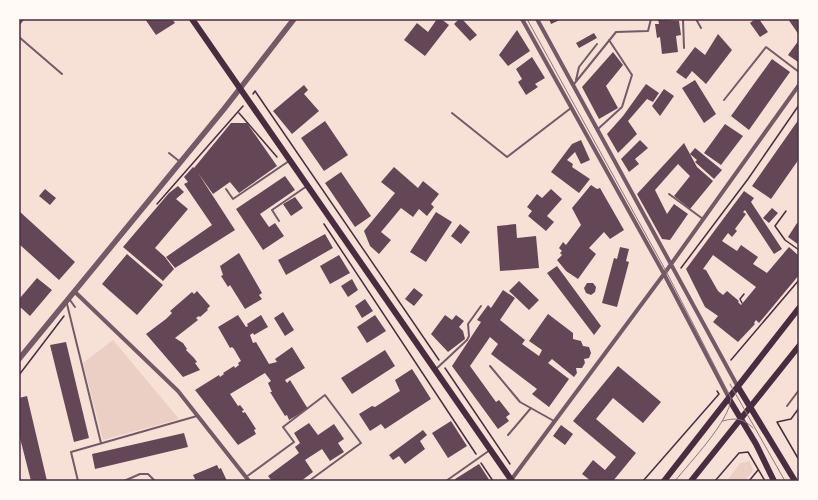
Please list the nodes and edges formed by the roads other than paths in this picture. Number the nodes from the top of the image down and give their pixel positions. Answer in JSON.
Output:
{"nodes":[{"id":1,"x":22,"y":19,"type":"edge"},
{"id":2,"x":192,"y":19,"type":"edge"},
{"id":3,"x":294,"y":19,"type":"edge"},
{"id":4,"x":522,"y":19,"type":"edge"},
{"id":5,"x":537,"y":19,"type":"edge"},
{"id":6,"x":651,"y":19,"type":"edge"},
{"id":7,"x":683,"y":19,"type":"edge"},
{"id":8,"x":696,"y":19,"type":"edge"},
{"id":9,"x":19,"y":23,"type":"edge"},
{"id":10,"x":701,"y":28,"type":"dead end"},
{"id":11,"x":19,"y":37,"type":"edge"},
{"id":12,"x":610,"y":40,"type":"junction"},
{"id":13,"x":597,"y":44,"type":"dead end"},
{"id":14,"x":684,"y":48,"type":"dead end"},
{"id":15,"x":799,"y":72,"type":"edge"},
{"id":16,"x":62,"y":74,"type":"dead end"},
{"id":17,"x":574,"y":83,"type":"junction"},
{"id":18,"x":799,"y":85,"type":"edge"},
{"id":19,"x":240,"y":88,"type":"junction"},
{"id":20,"x":724,"y":100,"type":"dead end"},
{"id":21,"x":571,"y":108,"type":"junction"},
{"id":22,"x":452,"y":113,"type":"dead end"},
{"id":23,"x":598,"y":129,"type":"junction"},
{"id":24,"x":169,"y":153,"type":"dead end"},
{"id":25,"x":290,"y":160,"type":"junction"},
{"id":26,"x":180,"y":162,"type":"junction"},
{"id":27,"x":308,"y":186,"type":"junction"},
{"id":28,"x":226,"y":189,"type":"dead end"},
{"id":29,"x":669,"y":194,"type":"dead end"},
{"id":30,"x":703,"y":219,"type":"junction"},
{"id":31,"x":279,"y":221,"type":"dead end"},
{"id":32,"x":672,"y":263,"type":"junction"},
{"id":33,"x":664,"y":274,"type":"junction"},
{"id":34,"x":75,"y":292,"type":"junction"},
{"id":35,"x":68,"y":301,"type":"junction"},
{"id":36,"x":481,"y":306,"type":"dead end"},
{"id":37,"x":75,"y":307,"type":"dead end"},
{"id":38,"x":799,"y":308,"type":"edge"},
{"id":39,"x":799,"y":346,"type":"edge"},
{"id":40,"x":19,"y":359,"type":"edge"},
{"id":41,"x":490,"y":366,"type":"dead end"},
{"id":42,"x":435,"y":370,"type":"junction"},
{"id":43,"x":738,"y":387,"type":"junction"},
{"id":44,"x":799,"y":390,"type":"edge"},
{"id":45,"x":729,"y":399,"type":"junction"},
{"id":46,"x":787,"y":406,"type":"dead end"},
{"id":47,"x":531,"y":408,"type":"junction"},
{"id":48,"x":751,"y":409,"type":"junction"},
{"id":49,"x":197,"y":416,"type":"junction"},
{"id":50,"x":742,"y":420,"type":"junction"},
{"id":51,"x":555,"y":421,"type":"junction"},
{"id":52,"x":508,"y":435,"type":"dead end"},
{"id":53,"x":102,"y":444,"type":"junction"},
{"id":54,"x":491,"y":450,"type":"junction"},
{"id":55,"x":248,"y":479,"type":"edge"},
{"id":56,"x":512,"y":480,"type":"edge"},
{"id":57,"x":78,"y":481,"type":"edge"},
{"id":58,"x":124,"y":481,"type":"edge"},
{"id":59,"x":155,"y":481,"type":"edge"},
{"id":60,"x":310,"y":481,"type":"edge"},
{"id":61,"x":446,"y":481,"type":"edge"},
{"id":62,"x":664,"y":481,"type":"edge"},
{"id":63,"x":691,"y":481,"type":"edge"},
{"id":64,"x":774,"y":481,"type":"edge"},
{"id":65,"x":795,"y":481,"type":"edge"}],
"edges":[{"from":1,"to":9,"type":"street"},
{"from":2,"to":19,"type":"main road"},
{"from":3,"to":19,"type":"street"},
{"from":4,"to":21,"type":"street"},
{"from":5,"to":17,"type":"street"},
{"from":6,"to":12,"type":"lane"},
{"from":7,"to":14,"type":"lane"},
{"from":8,"to":10,"type":"lane"},
{"from":11,"to":16,"type":"lane"},
{"from":12,"to":17,"type":"lane"},
{"from":12,"to":23,"type":"lane"},
{"from":13,"to":17,"type":"lane"},
{"from":15,"to":20,"type":"lane"},
{"from":17,"to":23,"type":"street"},
{"from":18,"to":30,"type":"street"},
{"from":19,"to":25,"type":"main road"},
{"from":19,"to":26,"type":"street"},
{"from":21,"to":22,"type":"lane"},
{"from":21,"to":33,"type":"street"},
{"from":23,"to":32,"type":"street"},
{"from":24,"to":26,"type":"lane"},
{"from":25,"to":27,"type":"main road"},
{"from":25,"to":28,"type":"lane"},
{"from":26,"to":34,"type":"street"},
{"from":27,"to":31,"type":"lane"},
{"from":27,"to":42,"type":"main road"},
{"from":29,"to":30,"type":"lane"},
{"from":30,"to":32,"type":"street"},
{"from":32,"to":33,"type":"street"},
{"from":32,"to":43,"type":"street"},
{"from":33,"to":45,"type":"street"},
{"from":33,"to":51,"type":"street"},
{"from":34,"to":35,"type":"street"},
{"from":34,"to":49,"type":"street"},
{"from":35,"to":37,"type":"lane"},
{"from":35,"to":40,"type":"street"},
{"from":35,"to":53,"type":"lane"},
{"from":36,"to":42,"type":"lane"},
{"from":38,"to":43,"type":"main road"},
{"from":39,"to":48,"type":"main road"},
{"from":41,"to":47,"type":"lane"},
{"from":42,"to":54,"type":"main road"},
{"from":43,"to":45,"type":"main road"},
{"from":43,"to":48,"type":"main road"},
{"from":44,"to":46,"type":"lane"},
{"from":45,"to":50,"type":"main road"},
{"from":45,"to":62,"type":"main road"},
{"from":47,"to":51,"type":"lane"},
{"from":47,"to":52,"type":"lane"},
{"from":48,"to":50,"type":"main road"},
{"from":48,"to":65,"type":"main road"},
{"from":49,"to":53,"type":"lane"},
{"from":49,"to":55,"type":"street"},
{"from":50,"to":63,"type":"main road"},
{"from":50,"to":64,"type":"main road"},
{"from":51,"to":56,"type":"street"},
{"from":53,"to":57,"type":"lane"},
{"from":54,"to":56,"type":"main road"},
{"from":54,"to":61,"type":"lane"},
{"from":55,"to":60,"type":"lane"},
{"from":58,"to":59,"type":"lane"}]}
